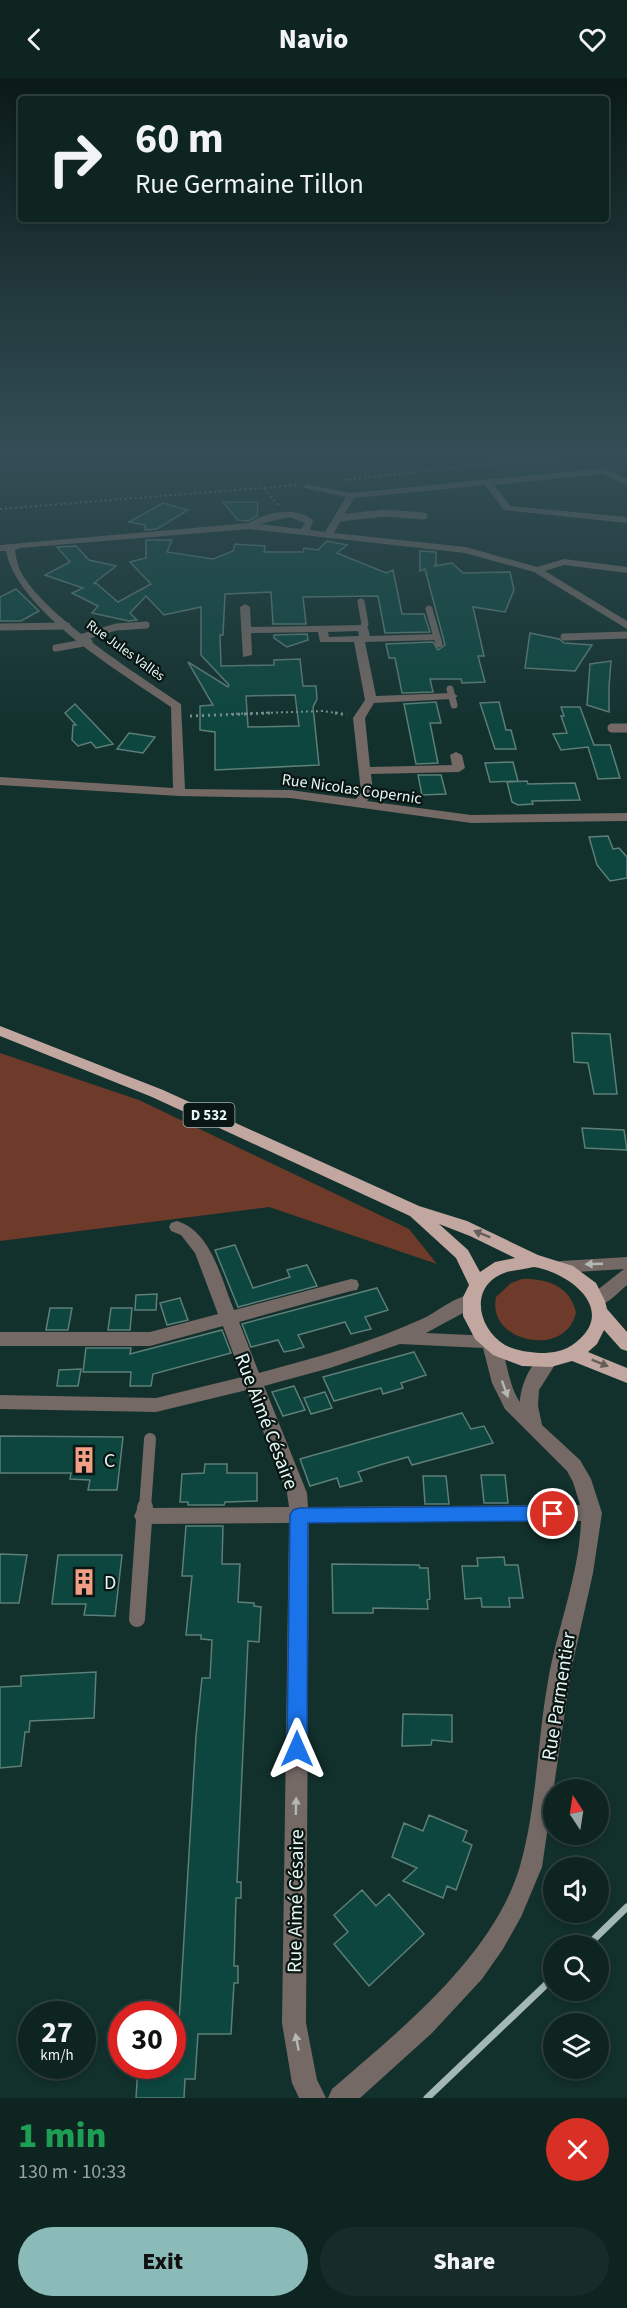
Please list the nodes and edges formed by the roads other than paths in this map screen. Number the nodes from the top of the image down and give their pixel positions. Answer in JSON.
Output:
{"nodes":[{"id":1,"x":434,"y":546,"type":"edge"},
{"id":2,"x":5,"y":549,"type":"edge"},
{"id":3,"x":537,"y":570,"type":"junction"},
{"id":4,"x":627,"y":570,"type":"edge"},
{"id":5,"x":361,"y":602,"type":"dead end"},
{"id":6,"x":245,"y":607,"type":"dead end"},
{"id":7,"x":429,"y":609,"type":"dead end"},
{"id":8,"x":67,"y":626,"type":"junction"},
{"id":9,"x":146,"y":626,"type":"dead end"},
{"id":10,"x":627,"y":626,"type":"edge"},
{"id":11,"x":0,"y":627,"type":"edge"},
{"id":12,"x":246,"y":630,"type":"junction"},
{"id":13,"x":362,"y":635,"type":"junction"},
{"id":14,"x":627,"y":635,"type":"edge"},
{"id":15,"x":564,"y":637,"type":"dead end"},
{"id":16,"x":86,"y":639,"type":"junction"},
{"id":17,"x":438,"y":641,"type":"joint"},
{"id":18,"x":57,"y":650,"type":"dead end"},
{"id":19,"x":247,"y":655,"type":"dead end"},
{"id":20,"x":452,"y":697,"type":"dead end"},
{"id":21,"x":371,"y":700,"type":"junction"},
{"id":22,"x":612,"y":728,"type":"dead end"},
{"id":23,"x":627,"y":728,"type":"edge"},
{"id":24,"x":456,"y":755,"type":"dead end"},
{"id":25,"x":365,"y":771,"type":"junction"},
{"id":26,"x":0,"y":781,"type":"edge"},
{"id":27,"x":179,"y":792,"type":"junction"},
{"id":28,"x":358,"y":805,"type":"junction"},
{"id":29,"x":622,"y":818,"type":"edge"},
{"id":30,"x":627,"y":832,"type":"edge"},
{"id":31,"x":0,"y":1031,"type":"edge"},
{"id":32,"x":414,"y":1211,"type":"junction"},
{"id":33,"x":177,"y":1227,"type":"dead end"},
{"id":34,"x":534,"y":1261,"type":"junction"},
{"id":35,"x":627,"y":1263,"type":"edge"},
{"id":36,"x":561,"y":1267,"type":"junction"},
{"id":37,"x":627,"y":1275,"type":"edge"},
{"id":38,"x":477,"y":1283,"type":"junction"},
{"id":39,"x":351,"y":1285,"type":"dead end"},
{"id":40,"x":470,"y":1301,"type":"junction"},
{"id":41,"x":598,"y":1306,"type":"junction"},
{"id":42,"x":228,"y":1318,"type":"junction"},
{"id":43,"x":0,"y":1339,"type":"edge"},
{"id":44,"x":400,"y":1339,"type":"junction"},
{"id":45,"x":489,"y":1343,"type":"junction"},
{"id":46,"x":627,"y":1344,"type":"edge"},
{"id":47,"x":571,"y":1354,"type":"junction"},
{"id":48,"x":549,"y":1360,"type":"junction"},
{"id":49,"x":627,"y":1376,"type":"edge"},
{"id":50,"x":251,"y":1381,"type":"junction"},
{"id":51,"x":0,"y":1402,"type":"edge"},
{"id":52,"x":533,"y":1425,"type":"junction"},
{"id":53,"x":150,"y":1438,"type":"dead end"},
{"id":54,"x":591,"y":1513,"type":"junction"},
{"id":55,"x":299,"y":1515,"type":"junction"},
{"id":56,"x":144,"y":1516,"type":"junction"},
{"id":57,"x":137,"y":1619,"type":"dead end"},
{"id":58,"x":313,"y":2098,"type":"edge"},
{"id":59,"x":341,"y":2098,"type":"edge"}],
"edges":[{"from":1,"to":3,"type":"street"},
{"from":2,"to":8,"type":"street","name":"Rue Jules Vallès"},
{"from":3,"to":4,"type":"street"},
{"from":3,"to":10,"type":"street"},
{"from":5,"to":13,"type":"lane"},
{"from":6,"to":12,"type":"street"},
{"from":7,"to":17,"type":"lane"},
{"from":8,"to":11,"type":"lane"},
{"from":8,"to":16,"type":"street","name":"Rue Jules Vallès"},
{"from":9,"to":16,"type":"lane"},
{"from":12,"to":13,"type":"street"},
{"from":12,"to":19,"type":"street"},
{"from":13,"to":17,"type":"street"},
{"from":13,"to":21,"type":"street"},
{"from":14,"to":15,"type":"lane"},
{"from":16,"to":18,"type":"lane"},
{"from":16,"to":27,"type":"street","name":"Rue Jules Vallès"},
{"from":20,"to":21,"type":"street"},
{"from":21,"to":25,"type":"street"},
{"from":22,"to":23,"type":"lane"},
{"from":24,"to":25,"type":"street"},
{"from":25,"to":28,"type":"street"},
{"from":26,"to":27,"type":"street","name":"Rue Nicolas Copernic"},
{"from":27,"to":28,"type":"street","name":"Rue Nicolas Copernic"},
{"from":28,"to":29,"type":"street","name":"Rue Nicolas Copernic"},
{"from":29,"to":30,"type":"street"},
{"from":31,"to":32,"type":"main road","number":"D 532"},
{"from":34,"to":32,"type":"main road","number":"D 532","one_way":true},
{"from":32,"to":38,"type":"main road","number":"D 532"},
{"from":33,"to":42,"type":"street","name":"Rue Aimé Césaire"},
{"from":34,"to":36,"type":"main road"},
{"from":34,"to":38,"type":"main road"},
{"from":35,"to":36,"type":"street","one_way":true},
{"from":36,"to":41,"type":"main road"},
{"from":37,"to":41,"type":"street"},
{"from":38,"to":40,"type":"main road"},
{"from":39,"to":42,"type":"street"},
{"from":40,"to":44,"type":"street"},
{"from":40,"to":45,"type":"main road"},
{"from":41,"to":46,"type":"main road"},
{"from":41,"to":47,"type":"main road"},
{"from":42,"to":43,"type":"street"},
{"from":42,"to":50,"type":"street","name":"Rue Aimé Césaire"},
{"from":44,"to":45,"type":"street"},
{"from":44,"to":50,"type":"street"},
{"from":45,"to":48,"type":"main road"},
{"from":45,"to":52,"type":"street","name":"Rue Parmentier","one_way":true},
{"from":47,"to":48,"type":"main road"},
{"from":47,"to":49,"type":"main road","one_way":true},
{"from":48,"to":52,"type":"street"},
{"from":50,"to":51,"type":"street"},
{"from":50,"to":55,"type":"street","name":"Rue Aimé Césaire"},
{"from":52,"to":54,"type":"street","name":"Rue Parmentier"},
{"from":53,"to":56,"type":"lane"},
{"from":54,"to":55,"type":"street"},
{"from":54,"to":59,"type":"street","name":"Rue Parmentier"},
{"from":55,"to":56,"type":"street"},
{"from":58,"to":55,"type":"street","name":"Rue Aimé Césaire","one_way":true},
{"from":56,"to":57,"type":"lane"}]}
